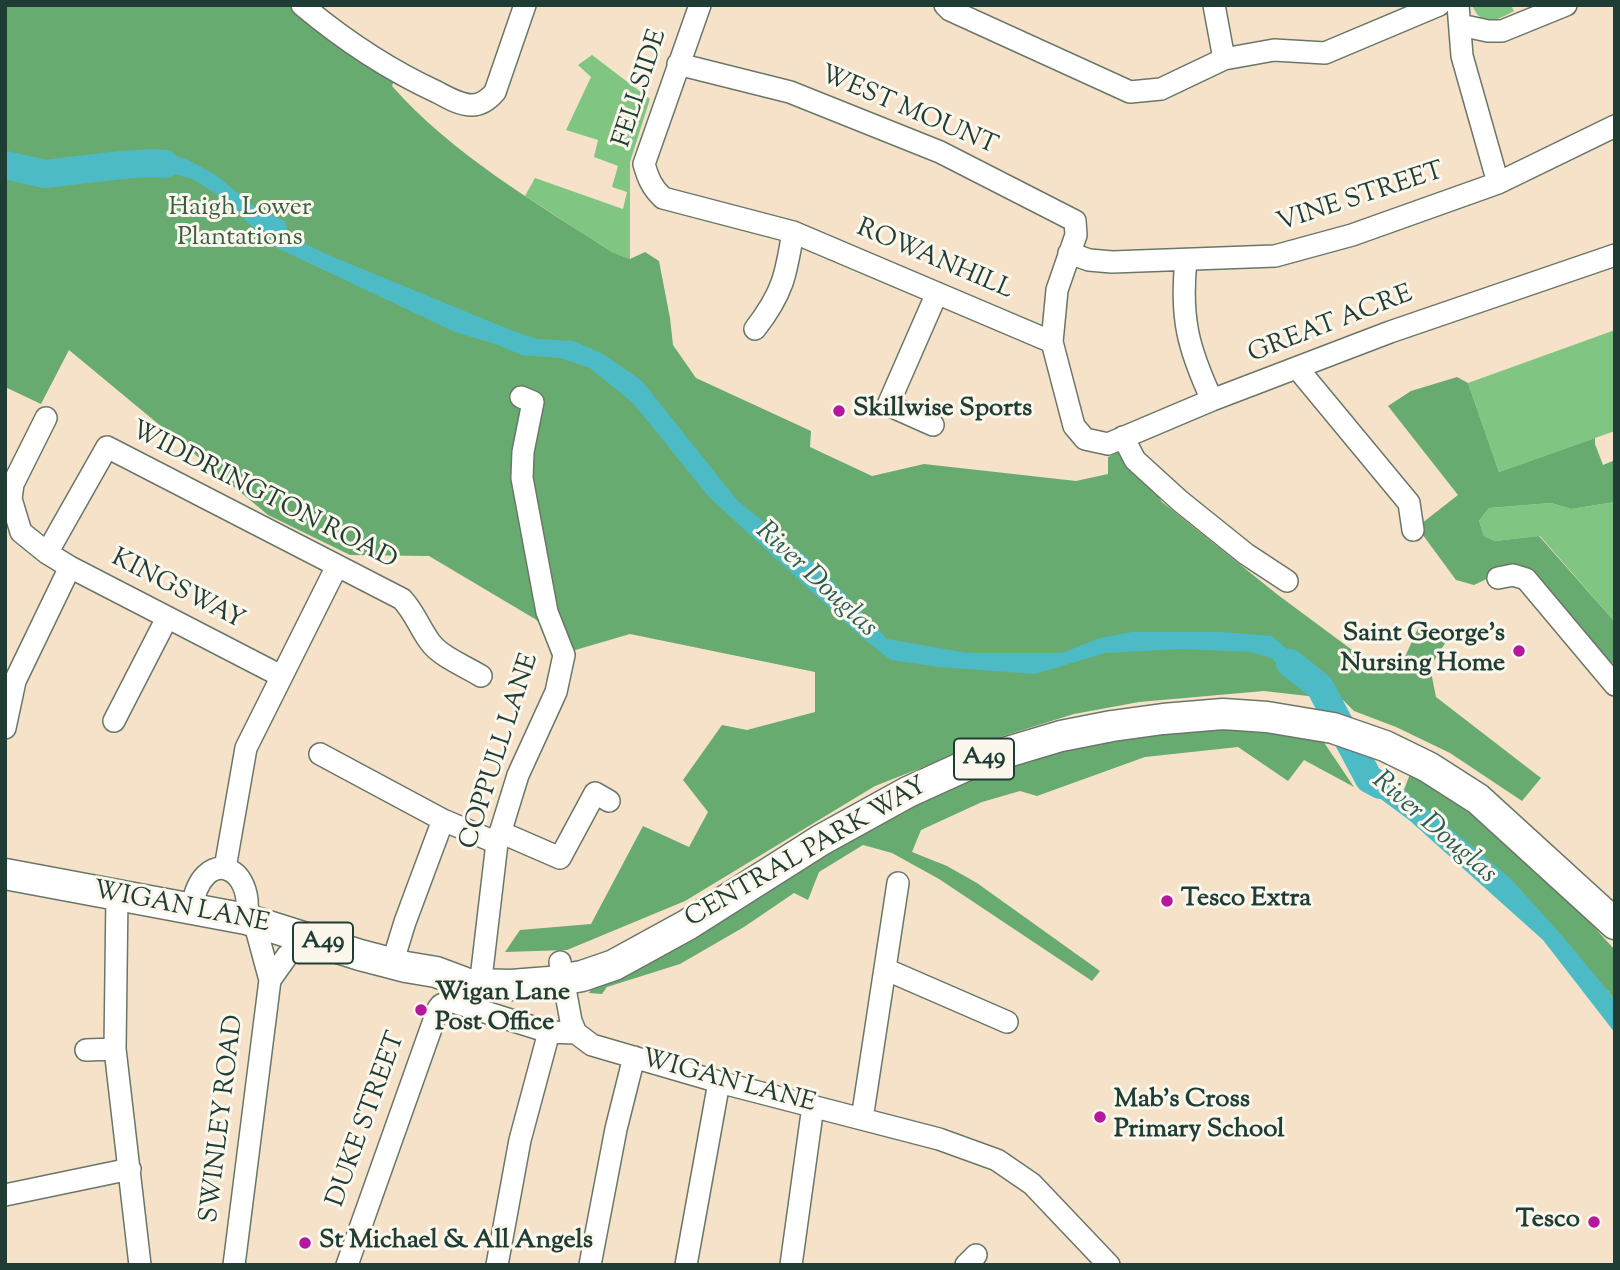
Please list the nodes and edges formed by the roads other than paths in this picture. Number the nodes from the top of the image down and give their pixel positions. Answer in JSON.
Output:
{"nodes":[{"id":1,"x":302,"y":5,"type":"edge"},
{"id":2,"x":525,"y":5,"type":"edge"},
{"id":3,"x":700,"y":5,"type":"edge"},
{"id":4,"x":945,"y":5,"type":"edge"},
{"id":5,"x":1213,"y":5,"type":"edge"},
{"id":6,"x":1439,"y":5,"type":"edge"},
{"id":7,"x":1566,"y":5,"type":"edge"},
{"id":8,"x":1459,"y":15,"type":"edge"},
{"id":9,"x":1224,"y":59,"type":"junction"},
{"id":10,"x":678,"y":64,"type":"junction"},
{"id":11,"x":1615,"y":126,"type":"edge"},
{"id":12,"x":1498,"y":183,"type":"junction"},
{"id":13,"x":793,"y":232,"type":"junction"},
{"id":14,"x":1069,"y":253,"type":"junction"},
{"id":15,"x":1615,"y":255,"type":"edge"},
{"id":16,"x":1186,"y":260,"type":"junction"},
{"id":17,"x":937,"y":293,"type":"junction"},
{"id":18,"x":755,"y":329,"type":"dead end"},
{"id":19,"x":1052,"y":342,"type":"junction"},
{"id":20,"x":1298,"y":369,"type":"junction"},
{"id":21,"x":534,"y":399,"type":"dead end"},
{"id":22,"x":1212,"y":400,"type":"junction"},
{"id":23,"x":46,"y":418,"type":"dead end"},
{"id":24,"x":933,"y":425,"type":"dead end"},
{"id":25,"x":1123,"y":437,"type":"junction"},
{"id":26,"x":9,"y":482,"type":"edge"},
{"id":27,"x":1413,"y":530,"type":"dead end"},
{"id":28,"x":47,"y":553,"type":"junction"},
{"id":29,"x":337,"y":566,"type":"junction"},
{"id":30,"x":70,"y":567,"type":"junction"},
{"id":31,"x":1498,"y":578,"type":"dead end"},
{"id":32,"x":1287,"y":582,"type":"dead end"},
{"id":33,"x":167,"y":618,"type":"junction"},
{"id":34,"x":470,"y":675,"type":"dead end"},
{"id":35,"x":281,"y":676,"type":"junction"},
{"id":36,"x":1615,"y":685,"type":"edge"},
{"id":37,"x":114,"y":721,"type":"dead end"},
{"id":38,"x":5,"y":728,"type":"edge"},
{"id":39,"x":320,"y":754,"type":"dead end"},
{"id":40,"x":609,"y":801,"type":"dead end"},
{"id":41,"x":443,"y":820,"type":"junction"},
{"id":42,"x":499,"y":838,"type":"junction"},
{"id":43,"x":225,"y":868,"type":"junction"},
{"id":44,"x":5,"y":874,"type":"edge"},
{"id":45,"x":898,"y":883,"type":"dead end"},
{"id":46,"x":117,"y":895,"type":"junction"},
{"id":47,"x":192,"y":907,"type":"junction"},
{"id":48,"x":1605,"y":915,"type":"edge"},
{"id":49,"x":250,"y":920,"type":"junction"},
{"id":50,"x":1615,"y":936,"type":"edge"},
{"id":51,"x":307,"y":937,"type":"junction"},
{"id":52,"x":484,"y":957,"type":"junction"},
{"id":53,"x":392,"y":964,"type":"junction"},
{"id":54,"x":885,"y":969,"type":"junction"},
{"id":55,"x":562,"y":971,"type":"junction"},
{"id":56,"x":436,"y":972,"type":"junction"},
{"id":57,"x":270,"y":980,"type":"junction"},
{"id":58,"x":450,"y":1001,"type":"joint"},
{"id":59,"x":1007,"y":1022,"type":"dead end"},
{"id":60,"x":549,"y":1031,"type":"junction"},
{"id":61,"x":576,"y":1033,"type":"junction"},
{"id":62,"x":115,"y":1049,"type":"junction"},
{"id":63,"x":86,"y":1050,"type":"dead end"},
{"id":64,"x":634,"y":1057,"type":"junction"},
{"id":65,"x":719,"y":1082,"type":"junction"},
{"id":66,"x":813,"y":1106,"type":"junction"},
{"id":67,"x":862,"y":1119,"type":"junction"},
{"id":68,"x":130,"y":1169,"type":"junction"},
{"id":69,"x":5,"y":1195,"type":"edge"},
{"id":70,"x":140,"y":1265,"type":"edge"},
{"id":71,"x":234,"y":1265,"type":"edge"},
{"id":72,"x":347,"y":1265,"type":"edge"},
{"id":73,"x":497,"y":1265,"type":"edge"},
{"id":74,"x":590,"y":1265,"type":"edge"},
{"id":75,"x":686,"y":1265,"type":"edge"},
{"id":76,"x":791,"y":1265,"type":"edge"},
{"id":77,"x":1109,"y":1265,"type":"edge"}],
"edges":[{"from":1,"to":2,"type":"street"},
{"from":3,"to":10,"type":"street","name":"FELLSIDE"},
{"from":4,"to":9,"type":"street"},
{"from":5,"to":9,"type":"street"},
{"from":6,"to":9,"type":"street"},
{"from":7,"to":8,"type":"street"},
{"from":8,"to":12,"type":"street"},
{"from":10,"to":13,"type":"street","name":"FELLSIDE"},
{"from":10,"to":14,"type":"street","name":"WEST MOUNT"},
{"from":11,"to":12,"type":"street","name":"VINE STREET"},
{"from":12,"to":16,"type":"street","name":"VINE STREET"},
{"from":13,"to":17,"type":"street","name":"ROWANHILL"},
{"from":13,"to":18,"type":"street"},
{"from":14,"to":16,"type":"street","name":"VINE STREET"},
{"from":14,"to":19,"type":"street"},
{"from":15,"to":20,"type":"street","name":"GREAT ACRE"},
{"from":16,"to":22,"type":"street"},
{"from":17,"to":19,"type":"street","name":"ROWANHILL"},
{"from":17,"to":24,"type":"street"},
{"from":19,"to":25,"type":"street","name":"GREAT ACRE"},
{"from":20,"to":22,"type":"street","name":"GREAT ACRE"},
{"from":20,"to":27,"type":"street"},
{"from":21,"to":42,"type":"street","name":"COPPULL LANE"},
{"from":22,"to":25,"type":"street","name":"GREAT ACRE"},
{"from":23,"to":26,"type":"street"},
{"from":25,"to":32,"type":"street"},
{"from":26,"to":28,"type":"street","name":"KINGSWAY"},
{"from":28,"to":29,"type":"street","name":"WIDDRINGTON ROAD"},
{"from":28,"to":30,"type":"street","name":"KINGSWAY"},
{"from":29,"to":34,"type":"street","name":"WIDDRINGTON ROAD"},
{"from":29,"to":35,"type":"street"},
{"from":30,"to":33,"type":"street","name":"KINGSWAY"},
{"from":30,"to":38,"type":"street"},
{"from":31,"to":36,"type":"street"},
{"from":33,"to":35,"type":"street","name":"KINGSWAY"},
{"from":33,"to":37,"type":"street"},
{"from":35,"to":43,"type":"street"},
{"from":39,"to":41,"type":"street"},
{"from":40,"to":42,"type":"street"},
{"from":41,"to":42,"type":"street"},
{"from":41,"to":53,"type":"street"},
{"from":42,"to":52,"type":"street","name":"COPPULL LANE"},
{"from":43,"to":47,"type":"street"},
{"from":43,"to":49,"type":"street","name":"SWINLEY ROAD"},
{"from":44,"to":46,"type":"highway","name":"WIGAN LANE","number":"A49"},
{"from":45,"to":54,"type":"street"},
{"from":46,"to":47,"type":"highway","name":"WIGAN LANE","number":"A49"},
{"from":46,"to":62,"type":"street"},
{"from":47,"to":49,"type":"highway","name":"WIGAN LANE","number":"A49"},
{"from":48,"to":50,"type":"highway","name":"CENTRAL PARK WAY","number":"A49"},
{"from":48,"to":55,"type":"highway","name":"CENTRAL PARK WAY","number":"A49"},
{"from":49,"to":51,"type":"highway","name":"WIGAN LANE","number":"A49"},
{"from":49,"to":57,"type":"street","name":"SWINLEY ROAD"},
{"from":51,"to":53,"type":"highway","name":"WIGAN LANE","number":"A49"},
{"from":51,"to":57,"type":"street","name":"SWINLEY ROAD"},
{"from":52,"to":55,"type":"highway","name":"CENTRAL PARK WAY","number":"A49"},
{"from":52,"to":56,"type":"highway","name":"WIGAN LANE","number":"A49"},
{"from":53,"to":56,"type":"highway","name":"WIGAN LANE","number":"A49"},
{"from":54,"to":59,"type":"street"},
{"from":54,"to":67,"type":"street"},
{"from":55,"to":56,"type":"highway","name":"WIGAN LANE","number":"A49"},
{"from":55,"to":61,"type":"street"},
{"from":57,"to":71,"type":"street","name":"SWINLEY ROAD"},
{"from":58,"to":60,"type":"street","name":"WIGAN LANE"},
{"from":58,"to":72,"type":"street","name":"DUKE STREET"},
{"from":60,"to":61,"type":"street","name":"WIGAN LANE"},
{"from":60,"to":73,"type":"street"},
{"from":61,"to":64,"type":"street","name":"WIGAN LANE"},
{"from":62,"to":63,"type":"street"},
{"from":62,"to":68,"type":"street"},
{"from":64,"to":65,"type":"street","name":"WIGAN LANE"},
{"from":64,"to":74,"type":"street"},
{"from":65,"to":66,"type":"street","name":"WIGAN LANE"},
{"from":65,"to":75,"type":"street"},
{"from":66,"to":67,"type":"street","name":"WIGAN LANE"},
{"from":66,"to":76,"type":"street"},
{"from":67,"to":77,"type":"street","name":"WIGAN LANE"},
{"from":68,"to":69,"type":"street"},
{"from":68,"to":70,"type":"street"}]}
